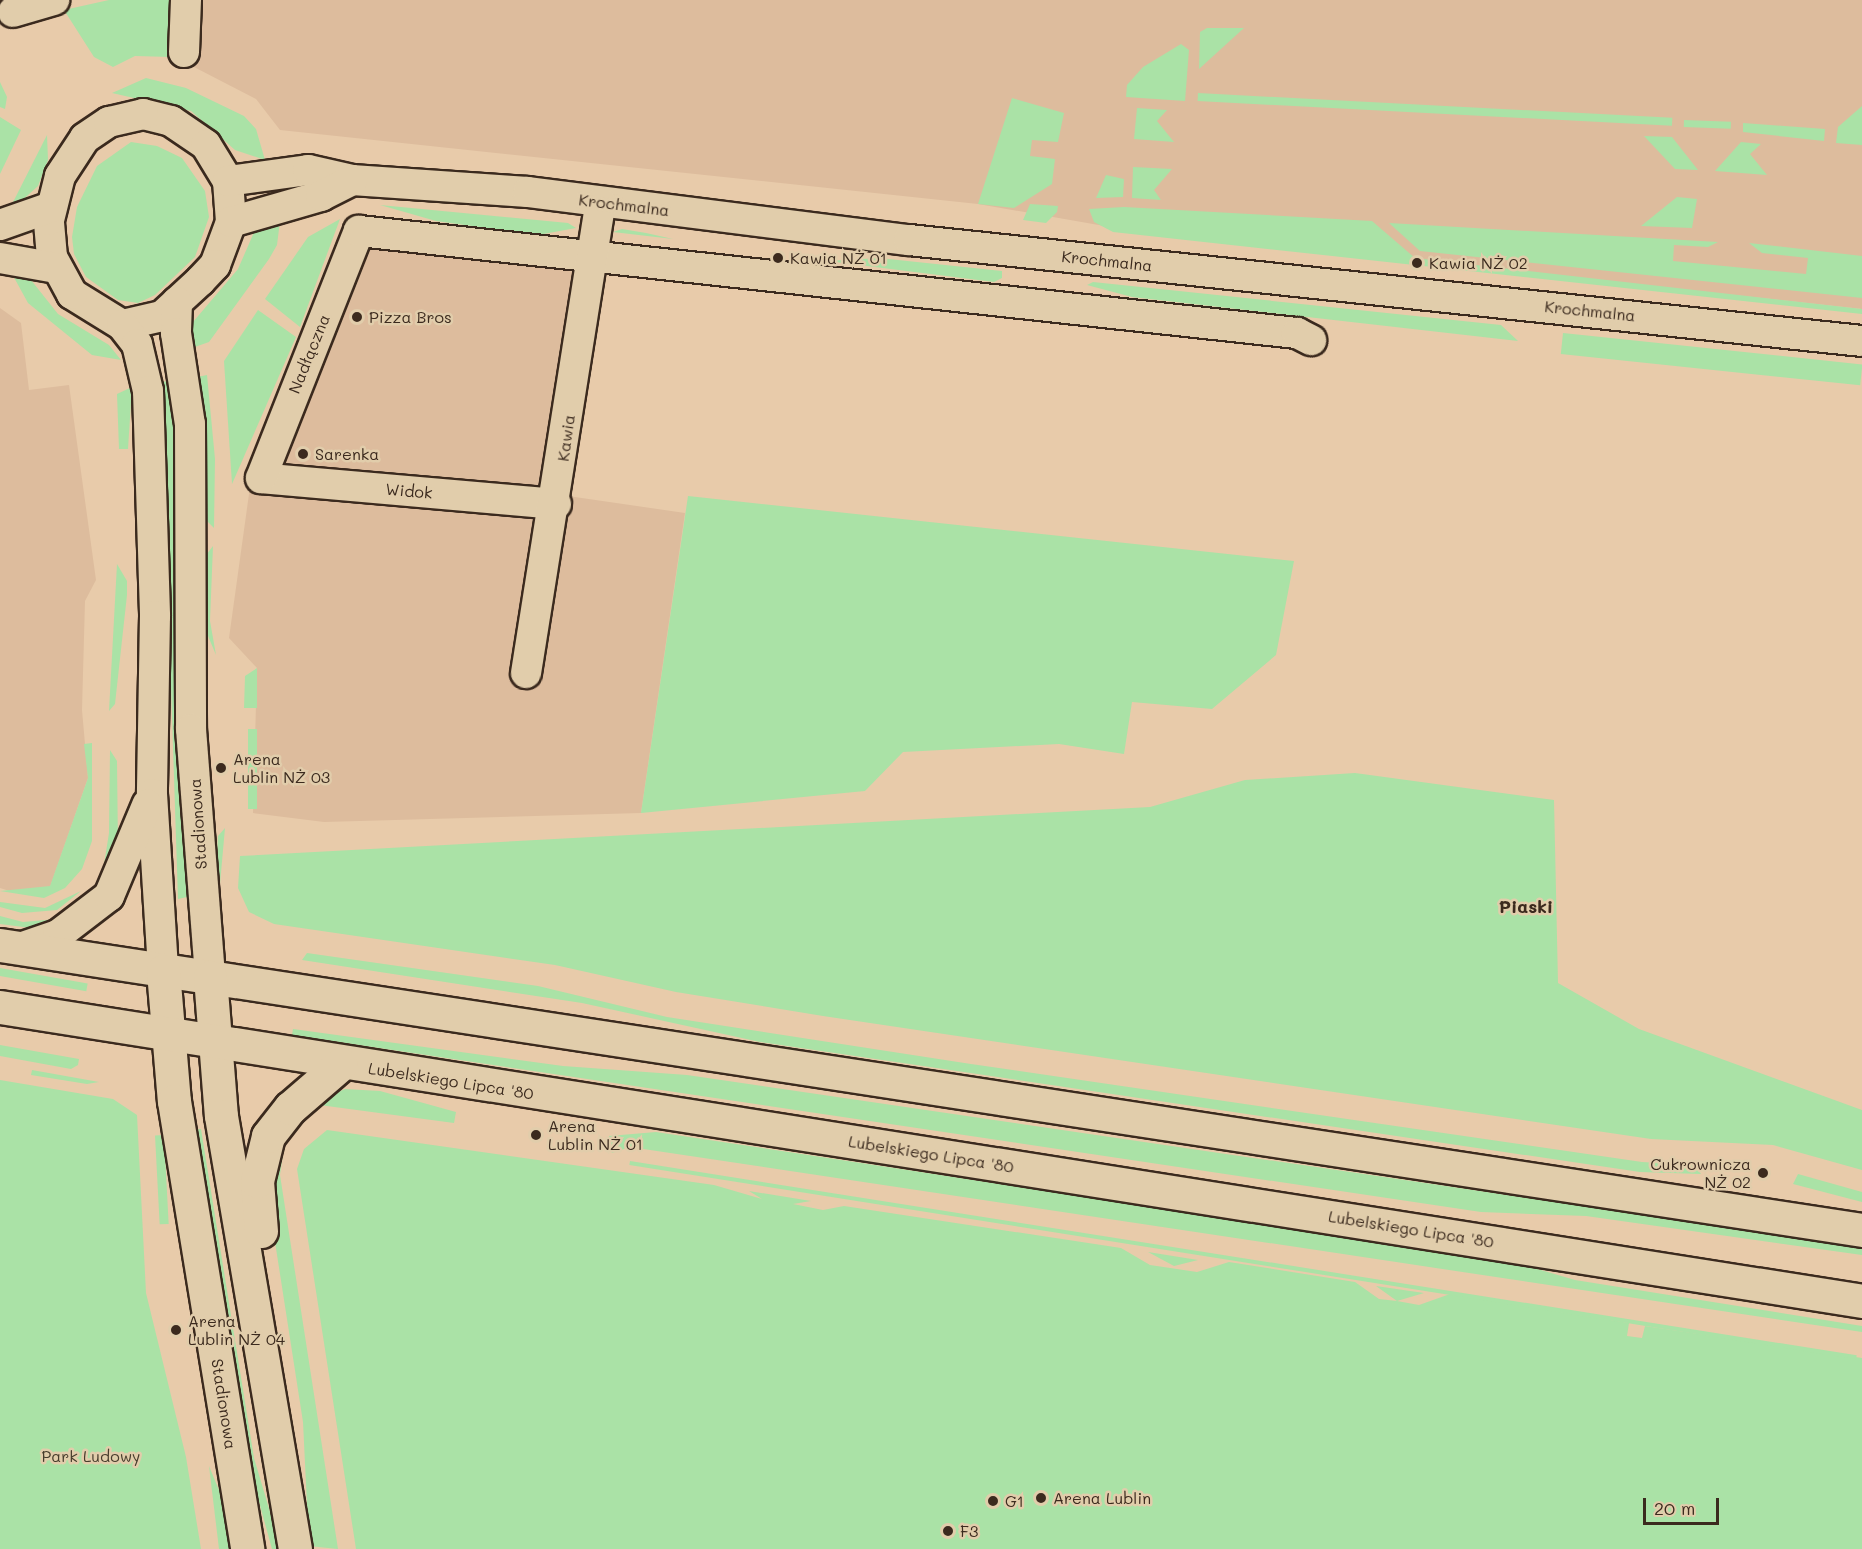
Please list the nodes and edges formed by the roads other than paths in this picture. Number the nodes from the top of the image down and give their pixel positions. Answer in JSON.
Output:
{"nodes":[{"id":1,"x":54,"y":0,"type":"edge"},
{"id":2,"x":186,"y":0,"type":"edge"},
{"id":3,"x":13,"y":12,"type":"dead end"},
{"id":4,"x":184,"y":52,"type":"dead end"},
{"id":5,"x":352,"y":180,"type":"junction"},
{"id":6,"x":228,"y":181,"type":"junction"},
{"id":7,"x":601,"y":202,"type":"junction"},
{"id":8,"x":51,"y":207,"type":"junction"},
{"id":9,"x":231,"y":222,"type":"junction"},
{"id":10,"x":0,"y":225,"type":"edge"},
{"id":11,"x":0,"y":258,"type":"edge"},
{"id":12,"x":592,"y":258,"type":"junction"},
{"id":13,"x":56,"y":268,"type":"junction"},
{"id":14,"x":177,"y":302,"type":"junction"},
{"id":15,"x":122,"y":325,"type":"junction"},
{"id":16,"x":1311,"y":340,"type":"dead end"},
{"id":17,"x":1862,"y":341,"type":"edge"},
{"id":18,"x":261,"y":478,"type":"joint"},
{"id":19,"x":556,"y":504,"type":"junction"},
{"id":20,"x":526,"y":673,"type":"dead end"},
{"id":21,"x":152,"y":794,"type":"junction"},
{"id":22,"x":10,"y":947,"type":"edge"},
{"id":23,"x":163,"y":971,"type":"junction"},
{"id":24,"x":210,"y":977,"type":"junction"},
{"id":25,"x":0,"y":1007,"type":"edge"},
{"id":26,"x":168,"y":1036,"type":"junction"},
{"id":27,"x":214,"y":1043,"type":"junction"},
{"id":28,"x":342,"y":1064,"type":"junction"},
{"id":29,"x":1862,"y":1230,"type":"edge"},
{"id":30,"x":1862,"y":1301,"type":"edge"},
{"id":31,"x":263,"y":1344,"type":"junction"},
{"id":32,"x":247,"y":1549,"type":"edge"},
{"id":33,"x":295,"y":1549,"type":"edge"}],
"edges":[{"from":1,"to":3,"type":"street"},
{"from":2,"to":4,"type":"street"},
{"from":5,"to":6,"type":"street","name":"Krochmalna"},
{"from":5,"to":7,"type":"street","name":"Krochmalna"},
{"from":5,"to":9,"type":"street"},
{"from":6,"to":8,"type":"street"},
{"from":6,"to":9,"type":"street"},
{"from":7,"to":12,"type":"street","name":"Kawia"},
{"from":7,"to":17,"type":"street","name":"Krochmalna"},
{"from":8,"to":10,"type":"street"},
{"from":8,"to":13,"type":"street"},
{"from":9,"to":14,"type":"street"},
{"from":11,"to":13,"type":"street"},
{"from":12,"to":16,"type":"street"},
{"from":12,"to":18,"type":"street","name":"Nadłączna"},
{"from":12,"to":19,"type":"street","name":"Kawia"},
{"from":13,"to":15,"type":"street"},
{"from":14,"to":15,"type":"street"},
{"from":14,"to":24,"type":"street","name":"Stadionowa"},
{"from":15,"to":21,"type":"street","name":"Stadionowa"},
{"from":18,"to":19,"type":"street","name":"Widok"},
{"from":19,"to":20,"type":"street","name":"Kawia"},
{"from":21,"to":22,"type":"street","name":"Stadionowa"},
{"from":21,"to":23,"type":"street","name":"Stadionowa"},
{"from":22,"to":23,"type":"main road"},
{"from":23,"to":24,"type":"main road"},
{"from":23,"to":26,"type":"main road","name":"Stadionowa"},
{"from":24,"to":27,"type":"main road","name":"Stadionowa"},
{"from":24,"to":29,"type":"main road"},
{"from":25,"to":26,"type":"main road","name":"Lubelskiego Lipca '80"},
{"from":26,"to":27,"type":"main road","name":"Lubelskiego Lipca '80"},
{"from":26,"to":32,"type":"main road","name":"Stadionowa"},
{"from":27,"to":28,"type":"main road","name":"Lubelskiego Lipca '80"},
{"from":27,"to":31,"type":"main road","name":"Stadionowa"},
{"from":28,"to":30,"type":"main road","name":"Lubelskiego Lipca '80"},
{"from":28,"to":31,"type":"main road","name":"Stadionowa"},
{"from":31,"to":33,"type":"main road","name":"Stadionowa"}]}
